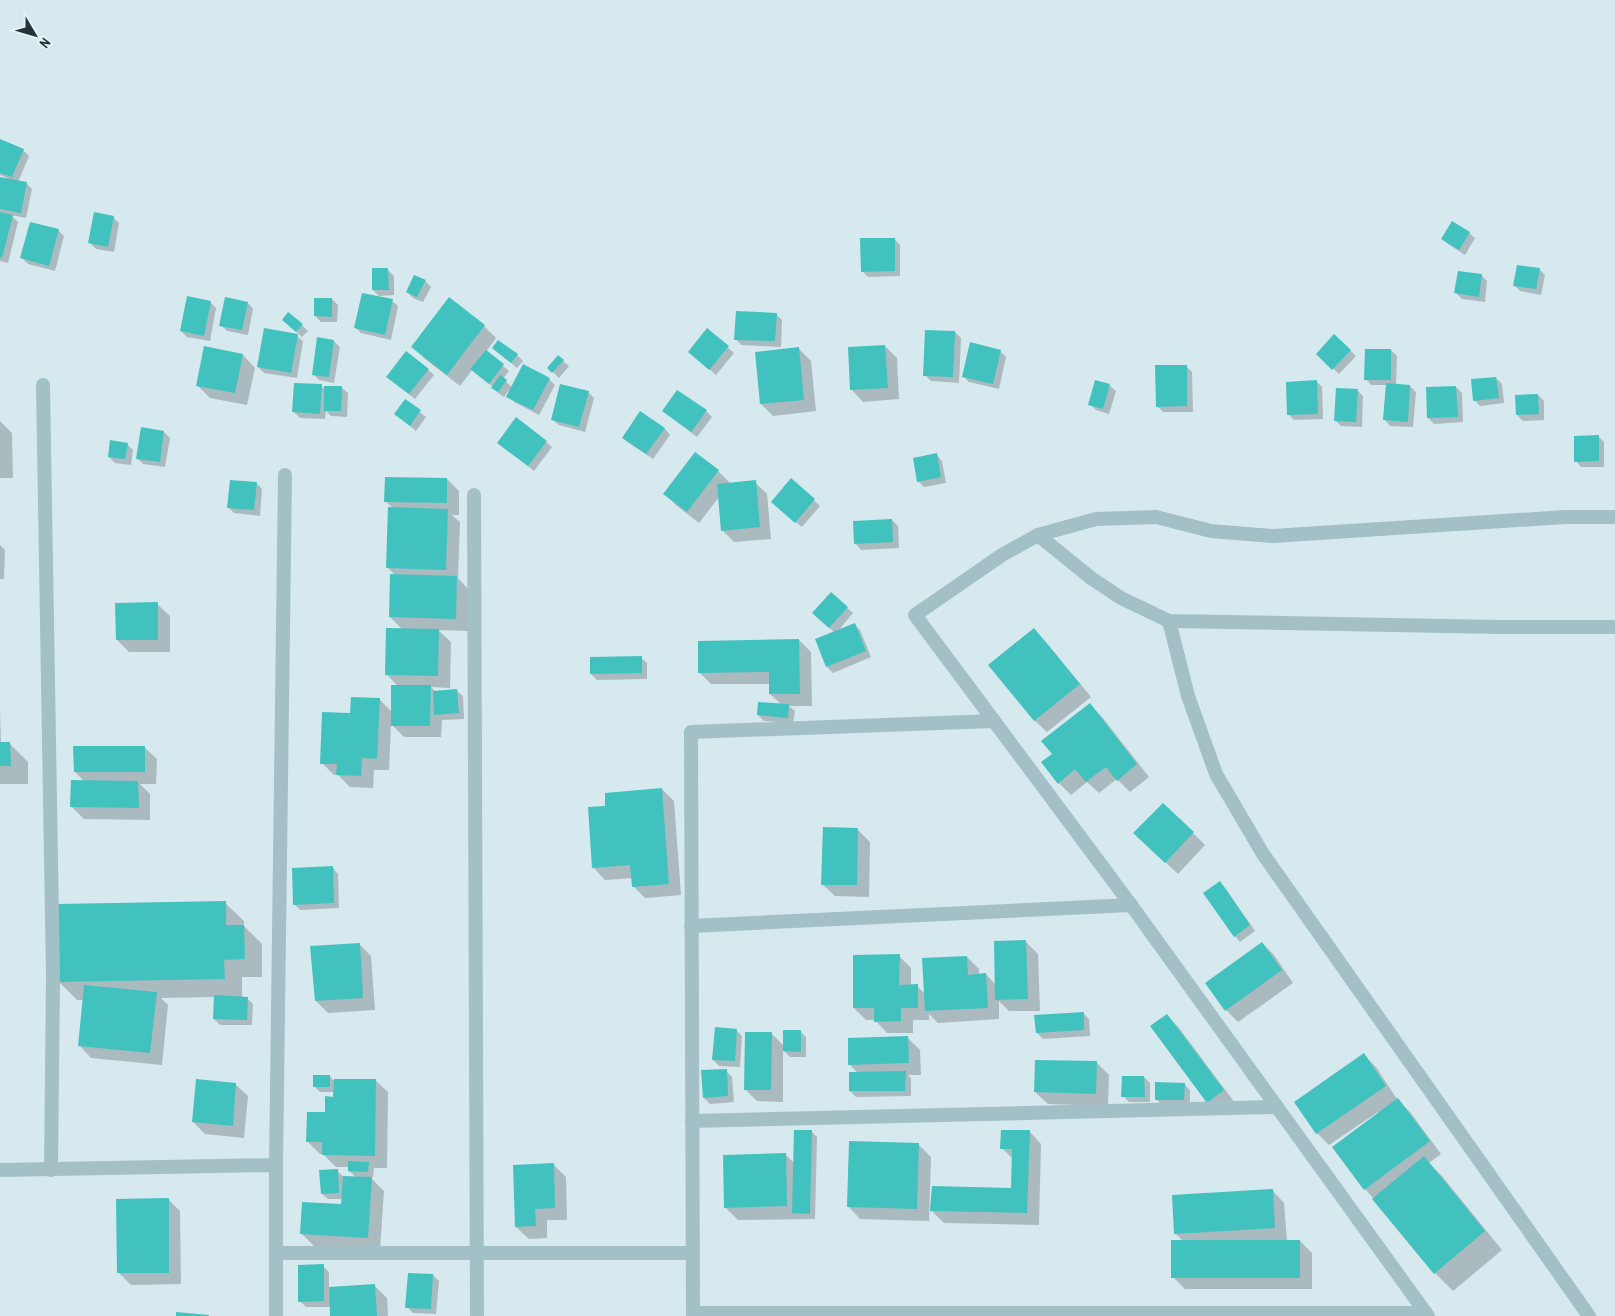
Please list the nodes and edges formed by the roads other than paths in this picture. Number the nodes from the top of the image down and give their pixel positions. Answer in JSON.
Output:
{"nodes":[{"id":1,"x":43,"y":385,"type":"dead end"},
{"id":2,"x":285,"y":475,"type":"dead end"},
{"id":3,"x":474,"y":495,"type":"dead end"},
{"id":4,"x":1615,"y":517,"type":"edge"},
{"id":5,"x":1038,"y":535,"type":"junction"},
{"id":6,"x":1169,"y":621,"type":"junction"},
{"id":7,"x":1615,"y":627,"type":"edge"},
{"id":8,"x":994,"y":721,"type":"junction"},
{"id":9,"x":1131,"y":905,"type":"junction"},
{"id":10,"x":691,"y":926,"type":"junction"},
{"id":11,"x":1277,"y":1107,"type":"junction"},
{"id":12,"x":692,"y":1122,"type":"junction"},
{"id":13,"x":276,"y":1165,"type":"junction"},
{"id":14,"x":0,"y":1170,"type":"edge"},
{"id":15,"x":51,"y":1170,"type":"junction"},
{"id":16,"x":476,"y":1252,"type":"junction"},
{"id":17,"x":276,"y":1253,"type":"junction"},
{"id":18,"x":693,"y":1253,"type":"junction"},
{"id":19,"x":1427,"y":1314,"type":"edge"},
{"id":20,"x":693,"y":1315,"type":"edge"},
{"id":21,"x":276,"y":1316,"type":"edge"},
{"id":22,"x":476,"y":1316,"type":"edge"},
{"id":23,"x":1589,"y":1316,"type":"edge"}],
"edges":[{"from":1,"to":15,"type":"street"},
{"from":2,"to":13,"type":"street"},
{"from":3,"to":16,"type":"street"},
{"from":4,"to":5,"type":"street"},
{"from":5,"to":6,"type":"street"},
{"from":5,"to":8,"type":"street"},
{"from":6,"to":7,"type":"street"},
{"from":6,"to":23,"type":"street"},
{"from":8,"to":9,"type":"street"},
{"from":8,"to":10,"type":"street"},
{"from":9,"to":10,"type":"street"},
{"from":9,"to":11,"type":"street"},
{"from":10,"to":12,"type":"street"},
{"from":11,"to":12,"type":"street"},
{"from":11,"to":19,"type":"street"},
{"from":12,"to":18,"type":"street"},
{"from":13,"to":15,"type":"street"},
{"from":13,"to":17,"type":"street"},
{"from":14,"to":15,"type":"street"},
{"from":16,"to":17,"type":"street"},
{"from":16,"to":18,"type":"street"},
{"from":16,"to":22,"type":"street"},
{"from":17,"to":21,"type":"street"},
{"from":18,"to":20,"type":"street"},
{"from":19,"to":20,"type":"street"}]}
